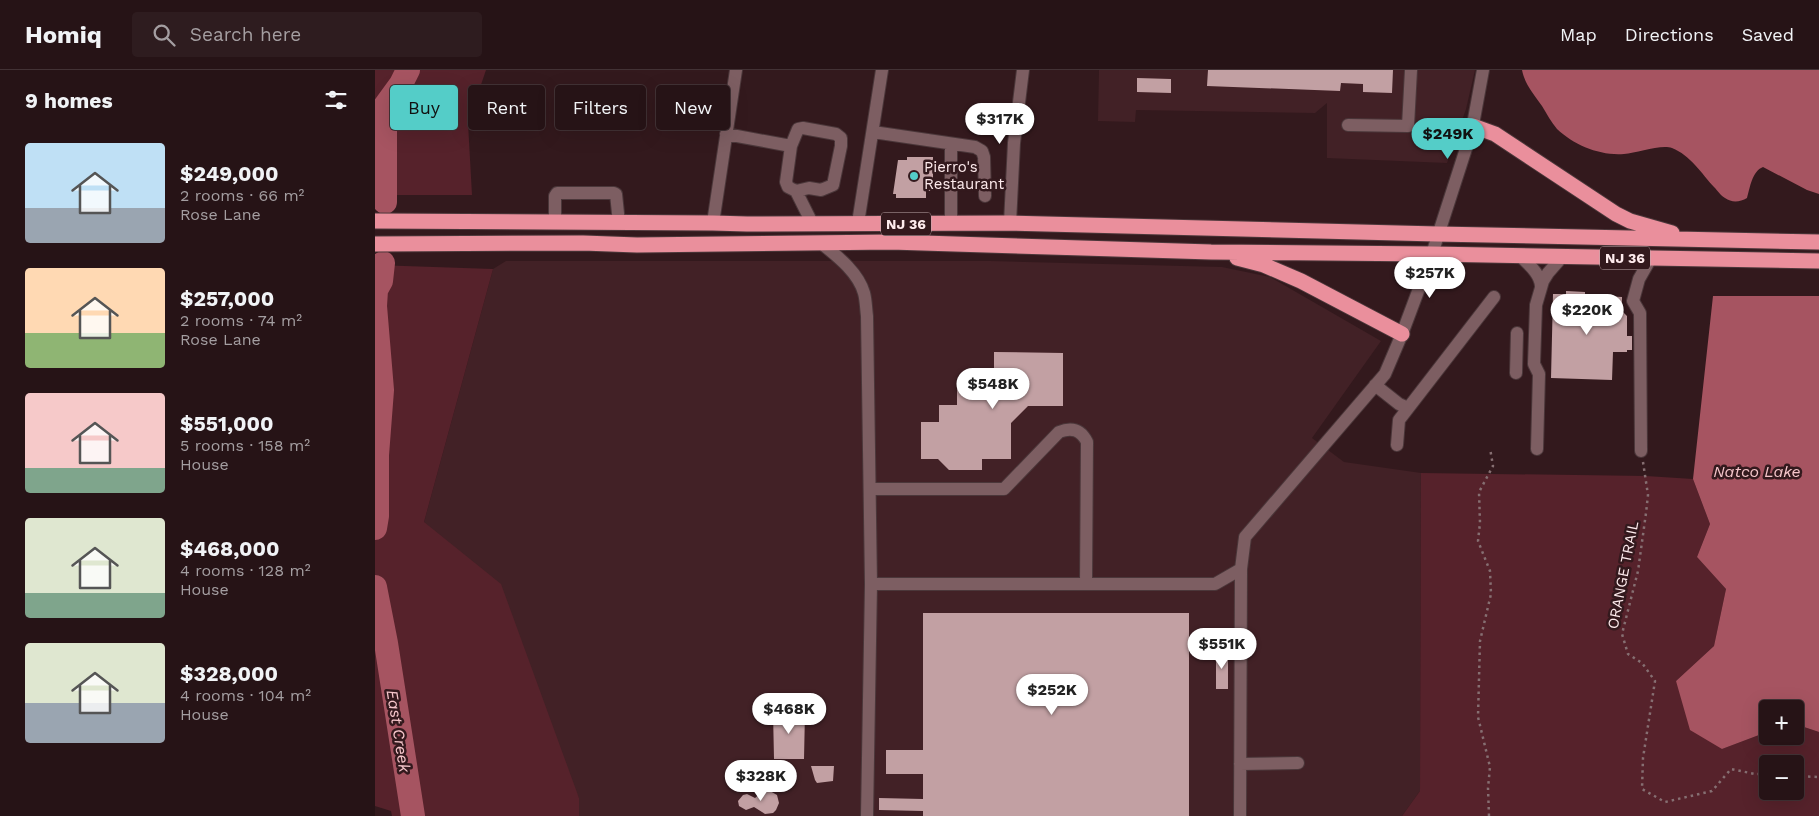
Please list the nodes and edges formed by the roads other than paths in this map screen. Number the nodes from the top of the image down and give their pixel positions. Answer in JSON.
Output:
{"nodes":[{"id":1,"x":736,"y":70,"type":"edge"},
{"id":2,"x":882,"y":70,"type":"edge"},
{"id":3,"x":1023,"y":70,"type":"edge"},
{"id":4,"x":1411,"y":70,"type":"edge"},
{"id":5,"x":1483,"y":70,"type":"edge"},
{"id":6,"x":1348,"y":125,"type":"dead end"},
{"id":7,"x":1473,"y":126,"type":"junction"},
{"id":8,"x":873,"y":132,"type":"junction"},
{"id":9,"x":726,"y":134,"type":"junction"},
{"id":10,"x":951,"y":144,"type":"junction"},
{"id":11,"x":791,"y":146,"type":"junction"},
{"id":12,"x":796,"y":191,"type":"junction"},
{"id":13,"x":985,"y":196,"type":"dead end"},
{"id":14,"x":375,"y":221,"type":"edge"},
{"id":15,"x":555,"y":222,"type":"junction"},
{"id":16,"x":619,"y":223,"type":"junction"},
{"id":17,"x":713,"y":223,"type":"junction"},
{"id":18,"x":812,"y":223,"type":"junction"},
{"id":19,"x":858,"y":223,"type":"junction"},
{"id":20,"x":951,"y":223,"type":"junction"},
{"id":21,"x":1010,"y":223,"type":"junction"},
{"id":22,"x":1437,"y":234,"type":"junction"},
{"id":23,"x":1690,"y":238,"type":"junction"},
{"id":24,"x":1819,"y":242,"type":"edge"},
{"id":25,"x":821,"y":243,"type":"junction"},
{"id":26,"x":375,"y":244,"type":"edge"},
{"id":27,"x":1211,"y":252,"type":"junction"},
{"id":28,"x":1431,"y":254,"type":"junction"},
{"id":29,"x":1519,"y":256,"type":"junction"},
{"id":30,"x":1562,"y":256,"type":"junction"},
{"id":31,"x":1651,"y":258,"type":"junction"},
{"id":32,"x":1819,"y":261,"type":"edge"},
{"id":33,"x":1541,"y":286,"type":"junction"},
{"id":34,"x":1494,"y":297,"type":"dead end"},
{"id":35,"x":1403,"y":334,"type":"junction"},
{"id":36,"x":1517,"y":334,"type":"dead end"},
{"id":37,"x":1516,"y":373,"type":"dead end"},
{"id":38,"x":1375,"y":385,"type":"junction"},
{"id":39,"x":1407,"y":408,"type":"junction"},
{"id":40,"x":1397,"y":445,"type":"dead end"},
{"id":41,"x":1537,"y":449,"type":"dead end"},
{"id":42,"x":1641,"y":451,"type":"road end"},
{"id":43,"x":871,"y":489,"type":"junction"},
{"id":44,"x":1241,"y":569,"type":"junction"},
{"id":45,"x":871,"y":584,"type":"junction"},
{"id":46,"x":1086,"y":584,"type":"junction"},
{"id":47,"x":1298,"y":763,"type":"dead end"},
{"id":48,"x":1240,"y":764,"type":"junction"},
{"id":49,"x":867,"y":816,"type":"edge"},
{"id":50,"x":1241,"y":816,"type":"edge"}],
"edges":[{"from":1,"to":9,"type":"street"},
{"from":2,"to":8,"type":"street"},
{"from":3,"to":21,"type":"street"},
{"from":4,"to":6,"type":"street"},
{"from":5,"to":7,"type":"street"},
{"from":7,"to":22,"type":"street"},
{"from":7,"to":23,"type":"highway"},
{"from":8,"to":10,"type":"street"},
{"from":8,"to":19,"type":"street"},
{"from":9,"to":11,"type":"street"},
{"from":9,"to":17,"type":"street"},
{"from":10,"to":13,"type":"street"},
{"from":10,"to":20,"type":"street"},
{"from":11,"to":12,"type":"street"},
{"from":11,"to":12,"type":"street"},
{"from":12,"to":18,"type":"street"},
{"from":14,"to":15,"type":"highway","number":"NJ 36"},
{"from":15,"to":16,"type":"highway","number":"NJ 36"},
{"from":15,"to":16,"type":"street"},
{"from":16,"to":17,"type":"highway","number":"NJ 36"},
{"from":17,"to":18,"type":"highway","number":"NJ 36"},
{"from":18,"to":19,"type":"highway","number":"NJ 36"},
{"from":19,"to":20,"type":"highway","number":"NJ 36"},
{"from":20,"to":21,"type":"highway","number":"NJ 36"},
{"from":21,"to":22,"type":"highway","number":"NJ 36"},
{"from":22,"to":23,"type":"highway","number":"NJ 36"},
{"from":22,"to":28,"type":"street"},
{"from":23,"to":24,"type":"highway","number":"NJ 36"},
{"from":25,"to":26,"type":"highway","number":"NJ 36"},
{"from":25,"to":27,"type":"highway","number":"NJ 36"},
{"from":25,"to":43,"type":"street"},
{"from":27,"to":28,"type":"highway","number":"NJ 36"},
{"from":27,"to":35,"type":"highway"},
{"from":28,"to":29,"type":"highway","number":"NJ 36"},
{"from":28,"to":35,"type":"street"},
{"from":29,"to":30,"type":"highway","number":"NJ 36"},
{"from":29,"to":33,"type":"street"},
{"from":30,"to":31,"type":"highway","number":"NJ 36"},
{"from":30,"to":33,"type":"street"},
{"from":31,"to":32,"type":"highway","number":"NJ 36"},
{"from":31,"to":42,"type":"street"},
{"from":33,"to":41,"type":"street"},
{"from":34,"to":39,"type":"street"},
{"from":35,"to":38,"type":"street"},
{"from":36,"to":37,"type":"street"},
{"from":38,"to":39,"type":"street"},
{"from":38,"to":44,"type":"street"},
{"from":39,"to":40,"type":"street"},
{"from":43,"to":45,"type":"street"},
{"from":43,"to":46,"type":"street"},
{"from":44,"to":46,"type":"street"},
{"from":44,"to":48,"type":"street"},
{"from":45,"to":46,"type":"street"},
{"from":45,"to":49,"type":"street"},
{"from":47,"to":48,"type":"street"},
{"from":48,"to":50,"type":"street"}]}
